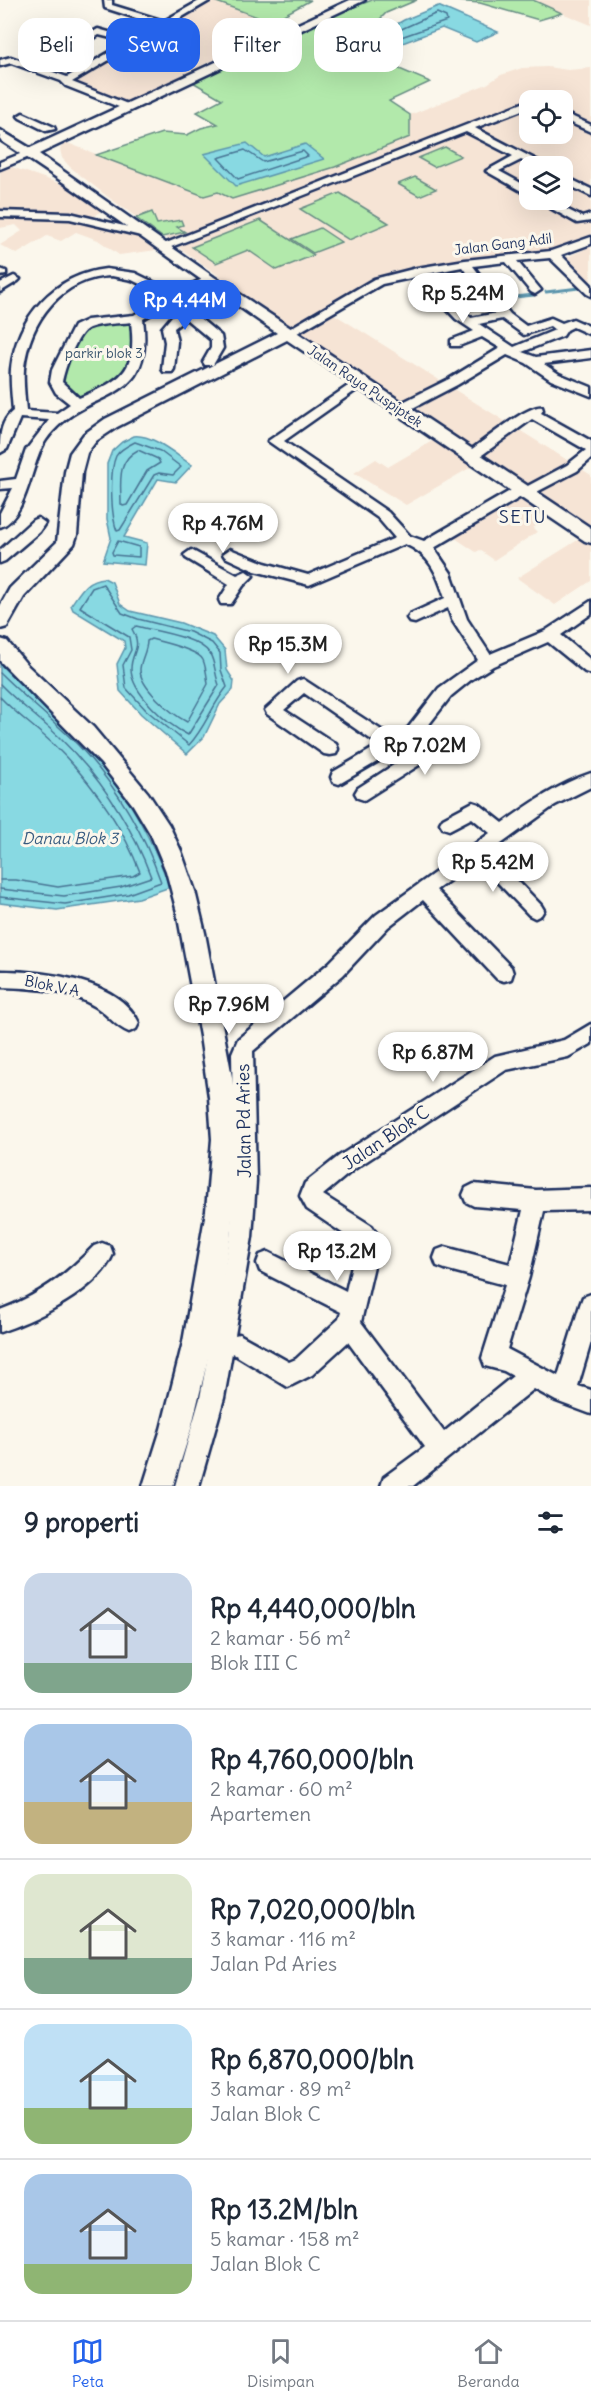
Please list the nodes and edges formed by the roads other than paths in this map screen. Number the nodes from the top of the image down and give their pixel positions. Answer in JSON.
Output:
{"nodes":[{"id":1,"x":108,"y":0,"type":"edge"},
{"id":2,"x":184,"y":0,"type":"edge"},
{"id":3,"x":359,"y":0,"type":"edge"},
{"id":4,"x":204,"y":2,"type":"edge"},
{"id":5,"x":146,"y":18,"type":"edge"},
{"id":6,"x":176,"y":18,"type":"edge"},
{"id":7,"x":106,"y":59,"type":"edge"},
{"id":8,"x":0,"y":63,"type":"edge"},
{"id":9,"x":67,"y":80,"type":"junction"},
{"id":10,"x":127,"y":107,"type":"junction"},
{"id":11,"x":519,"y":107,"type":"edge"},
{"id":12,"x":23,"y":116,"type":"dead end"},
{"id":13,"x":573,"y":120,"type":"edge"},
{"id":14,"x":467,"y":128,"type":"junction"},
{"id":15,"x":591,"y":129,"type":"edge"},
{"id":16,"x":0,"y":134,"type":"edge"},
{"id":17,"x":56,"y":134,"type":"junction"},
{"id":18,"x":30,"y":153,"type":"junction"},
{"id":19,"x":521,"y":156,"type":"edge"},
{"id":20,"x":519,"y":157,"type":"edge"},
{"id":21,"x":0,"y":166,"type":"edge"},
{"id":22,"x":573,"y":184,"type":"edge"},
{"id":23,"x":519,"y":187,"type":"edge"},
{"id":24,"x":591,"y":193,"type":"edge"},
{"id":25,"x":109,"y":210,"type":"junction"},
{"id":26,"x":560,"y":210,"type":"edge"},
{"id":27,"x":0,"y":214,"type":"edge"},
{"id":28,"x":591,"y":217,"type":"edge"},
{"id":29,"x":94,"y":221,"type":"junction"},
{"id":30,"x":141,"y":232,"type":"junction"},
{"id":31,"x":591,"y":240,"type":"edge"},
{"id":32,"x":162,"y":248,"type":"junction"},
{"id":33,"x":553,"y":254,"type":"junction"},
{"id":34,"x":508,"y":258,"type":"junction"},
{"id":35,"x":465,"y":263,"type":"junction"},
{"id":36,"x":417,"y":271,"type":"junction"},
{"id":37,"x":14,"y":279,"type":"dead end"},
{"id":38,"x":209,"y":280,"type":"junction"},
{"id":39,"x":0,"y":288,"type":"edge"},
{"id":40,"x":535,"y":290,"type":"dead end"},
{"id":41,"x":591,"y":292,"type":"edge"},
{"id":42,"x":171,"y":297,"type":"junction"},
{"id":43,"x":187,"y":314,"type":"junction"},
{"id":44,"x":505,"y":315,"type":"junction"},
{"id":45,"x":137,"y":318,"type":"junction"},
{"id":46,"x":469,"y":322,"type":"junction"},
{"id":47,"x":561,"y":328,"type":"junction"},
{"id":48,"x":591,"y":331,"type":"edge"},
{"id":49,"x":483,"y":332,"type":"junction"},
{"id":50,"x":288,"y":333,"type":"junction"},
{"id":51,"x":455,"y":343,"type":"dead end"},
{"id":52,"x":509,"y":351,"type":"junction"},
{"id":53,"x":591,"y":354,"type":"edge"},
{"id":54,"x":209,"y":362,"type":"dead end"},
{"id":55,"x":531,"y":362,"type":"junction"},
{"id":56,"x":168,"y":369,"type":"dead end"},
{"id":57,"x":360,"y":381,"type":"junction"},
{"id":58,"x":591,"y":393,"type":"edge"},
{"id":59,"x":78,"y":404,"type":"junction"},
{"id":60,"x":400,"y":409,"type":"junction"},
{"id":61,"x":20,"y":412,"type":"junction"},
{"id":62,"x":60,"y":417,"type":"junction"},
{"id":63,"x":591,"y":447,"type":"edge"},
{"id":64,"x":0,"y":449,"type":"edge"},
{"id":65,"x":591,"y":452,"type":"edge"},
{"id":66,"x":470,"y":457,"type":"junction"},
{"id":67,"x":22,"y":483,"type":"junction"},
{"id":68,"x":0,"y":484,"type":"edge"},
{"id":69,"x":522,"y":492,"type":"junction"},
{"id":70,"x":0,"y":522,"type":"edge"},
{"id":71,"x":38,"y":523,"type":"dead end"},
{"id":72,"x":588,"y":531,"type":"edge"},
{"id":73,"x":405,"y":539,"type":"junction"},
{"id":74,"x":425,"y":547,"type":"junction"},
{"id":75,"x":230,"y":554,"type":"dead end"},
{"id":76,"x":191,"y":555,"type":"dead end"},
{"id":77,"x":0,"y":558,"type":"edge"},
{"id":78,"x":260,"y":567,"type":"junction"},
{"id":79,"x":238,"y":582,"type":"junction"},
{"id":80,"x":226,"y":600,"type":"dead end"},
{"id":81,"x":453,"y":600,"type":"junction"},
{"id":82,"x":591,"y":606,"type":"edge"},
{"id":83,"x":415,"y":618,"type":"dead end"},
{"id":84,"x":0,"y":622,"type":"edge"},
{"id":85,"x":550,"y":636,"type":"junction"},
{"id":86,"x":0,"y":646,"type":"edge"},
{"id":87,"x":487,"y":662,"type":"junction"},
{"id":88,"x":591,"y":668,"type":"edge"},
{"id":89,"x":398,"y":743,"type":"junction"},
{"id":90,"x":330,"y":749,"type":"dead end"},
{"id":91,"x":339,"y":777,"type":"dead end"},
{"id":92,"x":591,"y":780,"type":"edge"},
{"id":93,"x":364,"y":793,"type":"dead end"},
{"id":94,"x":449,"y":823,"type":"dead end"},
{"id":95,"x":504,"y":834,"type":"junction"},
{"id":96,"x":478,"y":851,"type":"junction"},
{"id":97,"x":424,"y":889,"type":"junction"},
{"id":98,"x":535,"y":910,"type":"dead end"},
{"id":99,"x":504,"y":973,"type":"dead end"},
{"id":100,"x":0,"y":979,"type":"edge"},
{"id":101,"x":129,"y":1023,"type":"dead end"},
{"id":102,"x":591,"y":1033,"type":"edge"},
{"id":103,"x":474,"y":1195,"type":"dead end"},
{"id":104,"x":591,"y":1199,"type":"edge"},
{"id":105,"x":536,"y":1201,"type":"junction"},
{"id":106,"x":102,"y":1254,"type":"dead end"},
{"id":107,"x":445,"y":1258,"type":"dead end"},
{"id":108,"x":268,"y":1263,"type":"dead end"},
{"id":109,"x":518,"y":1277,"type":"junction"},
{"id":110,"x":591,"y":1305,"type":"edge"},
{"id":111,"x":350,"y":1315,"type":"junction"},
{"id":112,"x":0,"y":1321,"type":"edge"},
{"id":113,"x":239,"y":1345,"type":"dead end"},
{"id":114,"x":532,"y":1376,"type":"junction"},
{"id":115,"x":564,"y":1392,"type":"junction"},
{"id":116,"x":591,"y":1402,"type":"edge"},
{"id":117,"x":442,"y":1449,"type":"junction"},
{"id":118,"x":158,"y":1486,"type":"edge"},
{"id":119,"x":187,"y":1486,"type":"edge"},
{"id":120,"x":393,"y":1486,"type":"edge"}],
"edges":[{"from":1,"to":5,"type":"street"},
{"from":2,"to":4,"type":"street"},
{"from":3,"to":10,"type":"main road"},
{"from":4,"to":6,"type":"street"},
{"from":7,"to":9,"type":"street"},
{"from":8,"to":9,"type":"street"},
{"from":9,"to":10,"type":"street"},
{"from":10,"to":17,"type":"main road"},
{"from":11,"to":14,"type":"street"},
{"from":12,"to":17,"type":"street"},
{"from":13,"to":15,"type":"street"},
{"from":14,"to":19,"type":"street"},
{"from":14,"to":32,"type":"street"},
{"from":16,"to":18,"type":"main road","name":"Jalan Raya Puspiptek"},
{"from":17,"to":18,"type":"main road"},
{"from":18,"to":21,"type":"street"},
{"from":18,"to":25,"type":"main road","name":"Jalan Raya Puspiptek"},
{"from":20,"to":23,"type":"street"},
{"from":22,"to":24,"type":"street"},
{"from":25,"to":29,"type":"street"},
{"from":25,"to":30,"type":"main road","name":"Jalan Raya Puspiptek"},
{"from":26,"to":28,"type":"street"},
{"from":27,"to":29,"type":"street","name":"Jalan Raya Puspiptek"},
{"from":29,"to":30,"type":"street","name":"Jalan Raya Puspiptek"},
{"from":30,"to":32,"type":"main road","name":"Jalan Raya Puspiptek"},
{"from":31,"to":33,"type":"street","name":"Jalan Gang Adil"},
{"from":32,"to":38,"type":"main road","name":"Jalan Raya Puspiptek"},
{"from":33,"to":34,"type":"street","name":"Jalan Gang Adil"},
{"from":33,"to":41,"type":"street"},
{"from":34,"to":35,"type":"street","name":"Jalan Gang Adil"},
{"from":34,"to":40,"type":"street"},
{"from":35,"to":36,"type":"street","name":"Jalan Gang Adil"},
{"from":35,"to":44,"type":"street"},
{"from":36,"to":46,"type":"street"},
{"from":36,"to":50,"type":"street","name":"Jalan Gang Adil"},
{"from":37,"to":39,"type":"street"},
{"from":38,"to":42,"type":"street"},
{"from":38,"to":50,"type":"main road","name":"Jalan Raya Puspiptek"},
{"from":42,"to":43,"type":"street"},
{"from":42,"to":45,"type":"street"},
{"from":42,"to":61,"type":"street"},
{"from":43,"to":54,"type":"street"},
{"from":43,"to":56,"type":"street"},
{"from":44,"to":46,"type":"street"},
{"from":44,"to":47,"type":"street"},
{"from":45,"to":59,"type":"street"},
{"from":45,"to":59,"type":"street"},
{"from":46,"to":49,"type":"street"},
{"from":47,"to":48,"type":"street"},
{"from":47,"to":52,"type":"street"},
{"from":49,"to":51,"type":"street"},
{"from":49,"to":52,"type":"street"},
{"from":50,"to":57,"type":"main road","name":"Jalan Raya Puspiptek"},
{"from":50,"to":84,"type":"main road"},
{"from":52,"to":55,"type":"street"},
{"from":52,"to":60,"type":"street"},
{"from":53,"to":55,"type":"street"},
{"from":55,"to":58,"type":"street"},
{"from":57,"to":60,"type":"main road","name":"Jalan Raya Puspiptek"},
{"from":57,"to":73,"type":"street"},
{"from":59,"to":62,"type":"street"},
{"from":60,"to":66,"type":"main road","name":"Jalan Raya Puspiptek"},
{"from":61,"to":62,"type":"street"},
{"from":61,"to":64,"type":"street"},
{"from":62,"to":67,"type":"street"},
{"from":63,"to":66,"type":"street"},
{"from":65,"to":69,"type":"street"},
{"from":66,"to":69,"type":"main road","name":"Jalan Raya Puspiptek"},
{"from":67,"to":68,"type":"street"},
{"from":67,"to":70,"type":"street"},
{"from":69,"to":72,"type":"main road","name":"Jalan Raya Puspiptek"},
{"from":69,"to":74,"type":"street"},
{"from":71,"to":77,"type":"street"},
{"from":73,"to":74,"type":"street"},
{"from":73,"to":78,"type":"street"},
{"from":74,"to":81,"type":"street"},
{"from":75,"to":78,"type":"street"},
{"from":76,"to":79,"type":"street"},
{"from":78,"to":79,"type":"street"},
{"from":79,"to":80,"type":"street"},
{"from":81,"to":83,"type":"street"},
{"from":81,"to":87,"type":"street"},
{"from":82,"to":85,"type":"street"},
{"from":85,"to":87,"type":"street"},
{"from":85,"to":88,"type":"street"},
{"from":86,"to":118,"type":"main road"},
{"from":87,"to":89,"type":"street"},
{"from":89,"to":90,"type":"street"},
{"from":89,"to":91,"type":"street"},
{"from":89,"to":93,"type":"street"},
{"from":92,"to":95,"type":"street","name":"Jalan Pd Aries"},
{"from":94,"to":95,"type":"street"},
{"from":95,"to":96,"type":"street","name":"Jalan Pd Aries"},
{"from":96,"to":97,"type":"street","name":"Jalan Pd Aries"},
{"from":96,"to":98,"type":"street"},
{"from":97,"to":99,"type":"street"},
{"from":97,"to":119,"type":"street","name":"Jalan Pd Aries"},
{"from":100,"to":101,"type":"street","name":"Blok V A"},
{"from":102,"to":111,"type":"street","name":"Jalan Blok C"},
{"from":103,"to":105,"type":"street"},
{"from":104,"to":105,"type":"street"},
{"from":105,"to":109,"type":"street"},
{"from":106,"to":112,"type":"street"},
{"from":107,"to":109,"type":"street"},
{"from":108,"to":111,"type":"street"},
{"from":109,"to":114,"type":"street"},
{"from":110,"to":115,"type":"street"},
{"from":111,"to":113,"type":"street"},
{"from":111,"to":117,"type":"street"},
{"from":114,"to":115,"type":"street"},
{"from":114,"to":117,"type":"street"},
{"from":115,"to":116,"type":"street"},
{"from":117,"to":120,"type":"street"}]}
